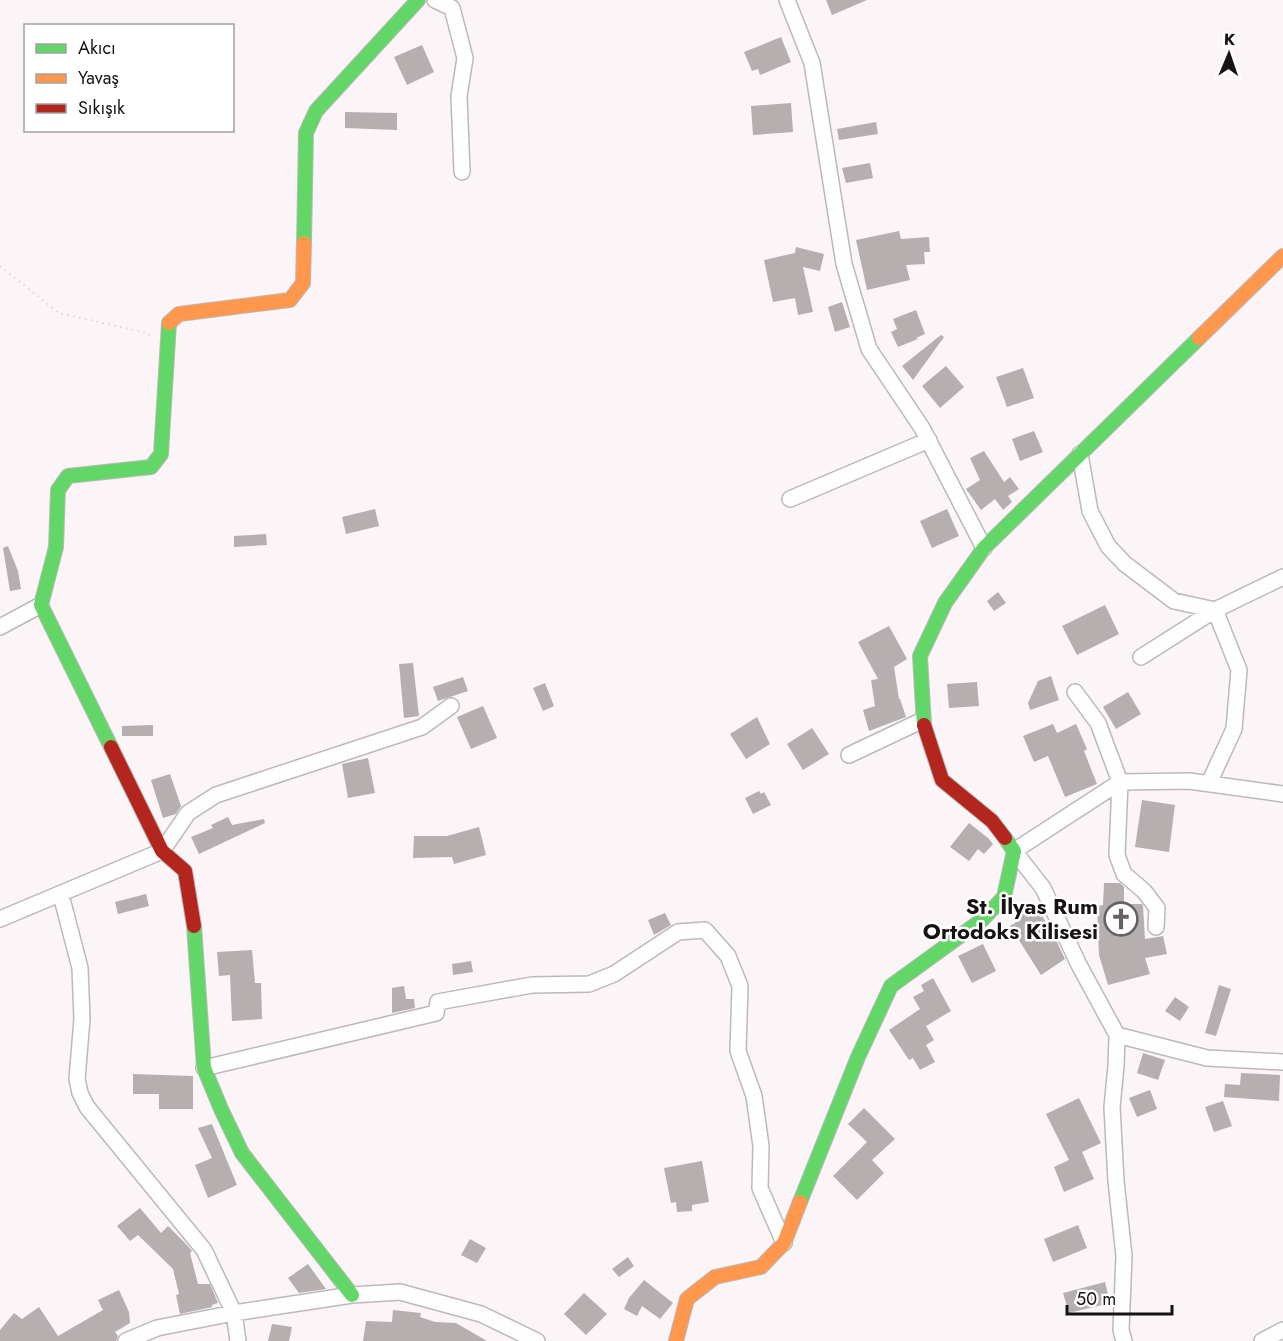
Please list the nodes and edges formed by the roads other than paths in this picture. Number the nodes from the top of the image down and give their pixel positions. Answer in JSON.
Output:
{"nodes":[{"id":1,"x":418,"y":0,"type":"edge"},
{"id":2,"x":435,"y":0,"type":"edge"},
{"id":3,"x":786,"y":0,"type":"edge"},
{"id":4,"x":462,"y":172,"type":"dead end"},
{"id":5,"x":1283,"y":256,"type":"edge"},
{"id":6,"x":929,"y":440,"type":"junction"},
{"id":7,"x":1080,"y":454,"type":"junction"},
{"id":8,"x":790,"y":499,"type":"dead end"},
{"id":9,"x":984,"y":548,"type":"junction"},
{"id":10,"x":1283,"y":577,"type":"edge"},
{"id":11,"x":40,"y":605,"type":"junction"},
{"id":12,"x":1215,"y":610,"type":"junction"},
{"id":13,"x":0,"y":627,"type":"edge"},
{"id":14,"x":1141,"y":657,"type":"dead end"},
{"id":15,"x":1075,"y":692,"type":"dead end"},
{"id":16,"x":451,"y":706,"type":"dead end"},
{"id":17,"x":923,"y":720,"type":"junction"},
{"id":18,"x":849,"y":755,"type":"dead end"},
{"id":19,"x":1120,"y":782,"type":"junction"},
{"id":20,"x":1209,"y":783,"type":"junction"},
{"id":21,"x":1283,"y":794,"type":"edge"},
{"id":22,"x":162,"y":851,"type":"junction"},
{"id":23,"x":1014,"y":851,"type":"junction"},
{"id":24,"x":61,"y":895,"type":"junction"},
{"id":25,"x":0,"y":919,"type":"edge"},
{"id":26,"x":1156,"y":927,"type":"dead end"},
{"id":27,"x":1117,"y":1035,"type":"junction"},
{"id":28,"x":1283,"y":1062,"type":"edge"},
{"id":29,"x":204,"y":1068,"type":"junction"},
{"id":30,"x":783,"y":1243,"type":"junction"},
{"id":31,"x":352,"y":1295,"type":"junction"},
{"id":32,"x":234,"y":1313,"type":"junction"},
{"id":33,"x":1283,"y":1330,"type":"edge"},
{"id":34,"x":126,"y":1341,"type":"edge"},
{"id":35,"x":238,"y":1341,"type":"edge"},
{"id":36,"x":537,"y":1341,"type":"edge"},
{"id":37,"x":676,"y":1341,"type":"edge"},
{"id":38,"x":1124,"y":1341,"type":"edge"},
{"id":39,"x":1262,"y":1341,"type":"edge"}],
"edges":[{"from":1,"to":11,"type":"street"},
{"from":2,"to":4,"type":"street"},
{"from":3,"to":6,"type":"street"},
{"from":5,"to":7,"type":"street"},
{"from":6,"to":8,"type":"street"},
{"from":6,"to":9,"type":"street"},
{"from":7,"to":9,"type":"street"},
{"from":7,"to":12,"type":"street"},
{"from":9,"to":17,"type":"street"},
{"from":10,"to":12,"type":"street"},
{"from":11,"to":13,"type":"street"},
{"from":11,"to":22,"type":"street"},
{"from":12,"to":14,"type":"street"},
{"from":12,"to":20,"type":"street"},
{"from":15,"to":19,"type":"street"},
{"from":16,"to":22,"type":"street"},
{"from":17,"to":18,"type":"street"},
{"from":17,"to":23,"type":"street"},
{"from":19,"to":20,"type":"street"},
{"from":19,"to":23,"type":"street"},
{"from":19,"to":26,"type":"street"},
{"from":20,"to":21,"type":"street"},
{"from":22,"to":24,"type":"street"},
{"from":22,"to":29,"type":"street"},
{"from":23,"to":27,"type":"street"},
{"from":23,"to":30,"type":"street"},
{"from":24,"to":25,"type":"street"},
{"from":24,"to":32,"type":"street"},
{"from":27,"to":28,"type":"street"},
{"from":27,"to":38,"type":"street"},
{"from":29,"to":30,"type":"street"},
{"from":29,"to":31,"type":"street"},
{"from":30,"to":37,"type":"street"},
{"from":31,"to":32,"type":"street"},
{"from":31,"to":36,"type":"street"},
{"from":32,"to":34,"type":"street"},
{"from":32,"to":35,"type":"street"},
{"from":33,"to":39,"type":"street"}]}
